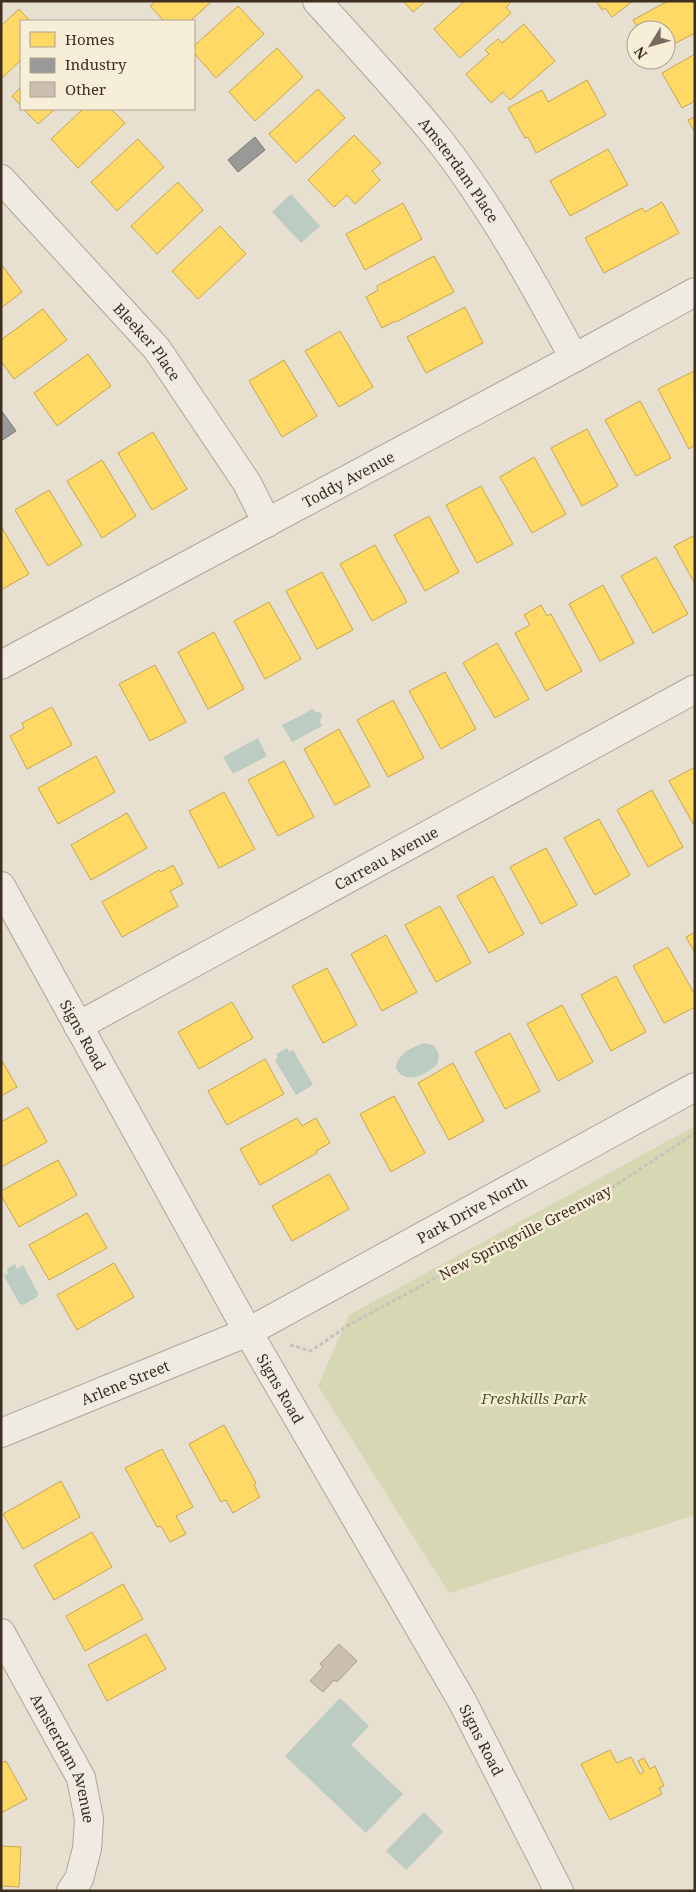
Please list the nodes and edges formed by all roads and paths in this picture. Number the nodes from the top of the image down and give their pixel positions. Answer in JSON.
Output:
{"nodes":[{"id":1,"x":317,"y":1,"type":"edge"},
{"id":2,"x":1,"y":179,"type":"edge"},
{"id":3,"x":695,"y":292,"type":"edge"},
{"id":4,"x":574,"y":358,"type":"junction"},
{"id":5,"x":267,"y":523,"type":"junction"},
{"id":6,"x":1,"y":665,"type":"edge"},
{"id":7,"x":695,"y":689,"type":"edge"},
{"id":8,"x":1,"y":886,"type":"edge"},
{"id":9,"x":78,"y":1026,"type":"junction"},
{"id":10,"x":695,"y":1087,"type":"edge"},
{"id":11,"x":695,"y":1133,"type":"edge"},
{"id":12,"x":248,"y":1332,"type":"junction"},
{"id":13,"x":311,"y":1351,"type":"dead end"},
{"id":14,"x":1,"y":1433,"type":"edge"},
{"id":15,"x":1,"y":1633,"type":"edge"},
{"id":16,"x":71,"y":1891,"type":"edge"},
{"id":17,"x":560,"y":1891,"type":"edge"}],
"edges":[{"from":1,"to":4,"type":"street","name":"Amsterdam Place"},
{"from":2,"to":5,"type":"street","name":"Bleeker Place"},
{"from":3,"to":4,"type":"street","name":"Toddy Avenue"},
{"from":4,"to":5,"type":"street","name":"Toddy Avenue"},
{"from":5,"to":6,"type":"street","name":"Toddy Avenue"},
{"from":7,"to":9,"type":"street","name":"Carreau Avenue"},
{"from":8,"to":9,"type":"street","name":"Signs Road"},
{"from":9,"to":12,"type":"street","name":"Signs Road"},
{"from":10,"to":12,"type":"street","name":"Park Drive North"},
{"from":11,"to":13,"type":"path","name":"New Springville Greenway"},
{"from":12,"to":14,"type":"street","name":"Arlene Street"},
{"from":12,"to":17,"type":"street","name":"Signs Road"},
{"from":15,"to":16,"type":"street","name":"Amsterdam Avenue"}]}
